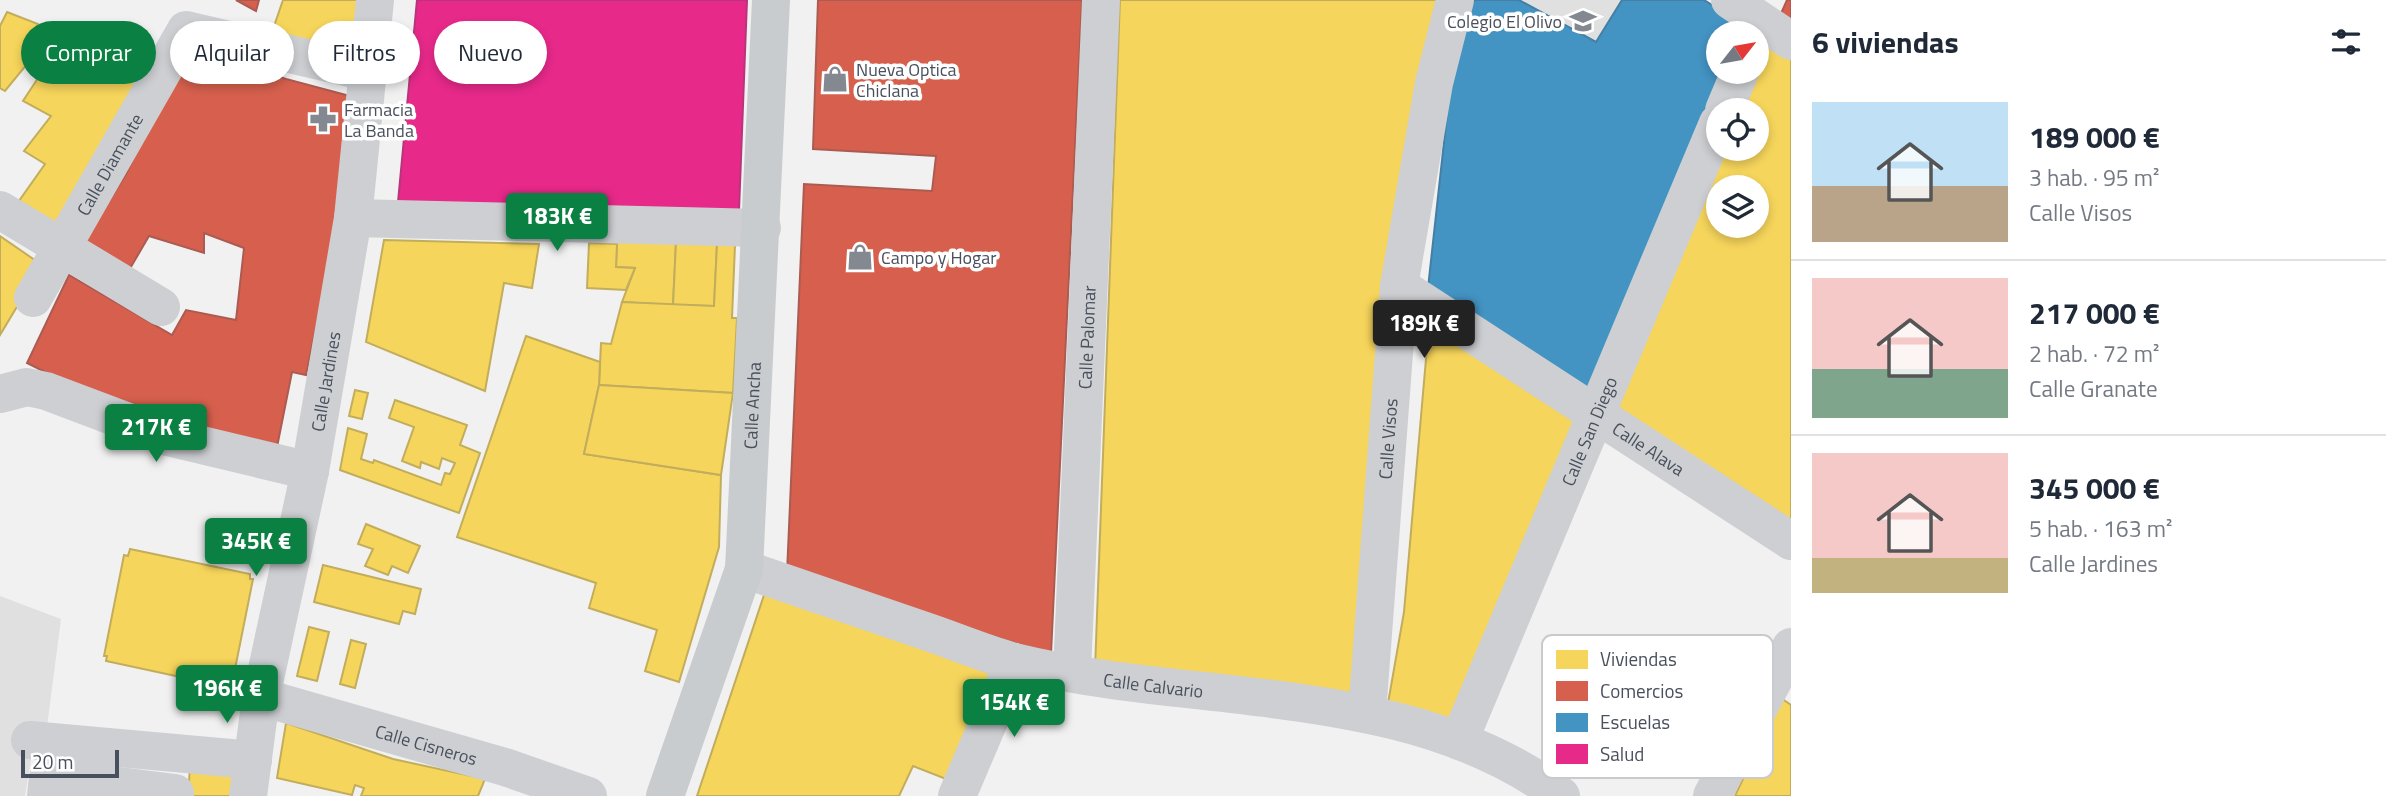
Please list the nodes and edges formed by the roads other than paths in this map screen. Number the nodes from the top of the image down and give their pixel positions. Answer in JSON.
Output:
{"nodes":[{"id":1,"x":375,"y":0,"type":"edge"},
{"id":2,"x":771,"y":0,"type":"edge"},
{"id":3,"x":1101,"y":0,"type":"edge"},
{"id":4,"x":1455,"y":0,"type":"edge"},
{"id":5,"x":1730,"y":0,"type":"edge"},
{"id":6,"x":373,"y":21,"type":"edge"},
{"id":7,"x":1764,"y":21,"type":"edge"},
{"id":8,"x":308,"y":58,"type":"edge"},
{"id":9,"x":366,"y":84,"type":"edge"},
{"id":10,"x":1706,"y":151,"type":"edge"},
{"id":11,"x":0,"y":210,"type":"edge"},
{"id":12,"x":353,"y":218,"type":"junction"},
{"id":13,"x":762,"y":228,"type":"junction"},
{"id":14,"x":64,"y":248,"type":"junction"},
{"id":15,"x":1399,"y":286,"type":"junction"},
{"id":16,"x":33,"y":298,"type":"dead end"},
{"id":17,"x":161,"y":307,"type":"dead end"},
{"id":18,"x":0,"y":394,"type":"edge"},
{"id":19,"x":1595,"y":411,"type":"junction"},
{"id":20,"x":310,"y":471,"type":"junction"},
{"id":21,"x":1791,"y":541,"type":"edge"},
{"id":22,"x":744,"y":569,"type":"junction"},
{"id":23,"x":1014,"y":662,"type":"junction"},
{"id":24,"x":1787,"y":666,"type":"edge"},
{"id":25,"x":1072,"y":673,"type":"junction"},
{"id":26,"x":1773,"y":690,"type":"edge"},
{"id":27,"x":261,"y":697,"type":"junction"},
{"id":28,"x":1367,"y":715,"type":"junction"},
{"id":29,"x":30,"y":740,"type":"dead end"},
{"id":30,"x":1459,"y":741,"type":"junction"},
{"id":31,"x":251,"y":778,"type":"edge"},
{"id":32,"x":1722,"y":778,"type":"edge"},
{"id":33,"x":500,"y":782,"type":"edge"},
{"id":34,"x":960,"y":795,"type":"edge"},
{"id":35,"x":46,"y":796,"type":"edge"},
{"id":36,"x":175,"y":796,"type":"edge"},
{"id":37,"x":589,"y":796,"type":"edge"},
{"id":38,"x":665,"y":796,"type":"edge"},
{"id":39,"x":1561,"y":796,"type":"edge"},
{"id":40,"x":1712,"y":796,"type":"edge"}],
"edges":[{"from":1,"to":6,"type":"street","name":"Calle Jardines"},
{"from":2,"to":13,"type":"main road","name":"Calle Ancha"},
{"from":3,"to":25,"type":"street","name":"Calle Palomar"},
{"from":4,"to":15,"type":"street","name":"Calle Visos"},
{"from":5,"to":7,"type":"street"},
{"from":8,"to":14,"type":"street","name":"Calle Diamante"},
{"from":9,"to":12,"type":"street","name":"Calle Jardines"},
{"from":10,"to":19,"type":"street","name":"Calle San Diego"},
{"from":11,"to":14,"type":"street"},
{"from":12,"to":13,"type":"street"},
{"from":12,"to":20,"type":"street","name":"Calle Jardines"},
{"from":13,"to":22,"type":"main road","name":"Calle Ancha"},
{"from":14,"to":16,"type":"street","name":"Calle Diamante"},
{"from":14,"to":17,"type":"street"},
{"from":15,"to":19,"type":"street","name":"Calle Alava"},
{"from":15,"to":28,"type":"street","name":"Calle Visos"},
{"from":18,"to":20,"type":"street"},
{"from":19,"to":21,"type":"street","name":"Calle Alava"},
{"from":19,"to":30,"type":"street","name":"Calle San Diego"},
{"from":20,"to":27,"type":"street","name":"Calle Jardines"},
{"from":22,"to":23,"type":"street","name":"Calle Calvario"},
{"from":22,"to":38,"type":"main road","name":"Calle Ancha"},
{"from":23,"to":25,"type":"street","name":"Calle Calvario"},
{"from":23,"to":34,"type":"street"},
{"from":24,"to":26,"type":"street"},
{"from":25,"to":28,"type":"street","name":"Calle Calvario"},
{"from":27,"to":31,"type":"street","name":"Calle Jardines"},
{"from":27,"to":33,"type":"street","name":"Calle Cisneros"},
{"from":28,"to":30,"type":"street","name":"Calle Calvario"},
{"from":29,"to":31,"type":"street"},
{"from":30,"to":39,"type":"street","name":"Calle Calvario"},
{"from":32,"to":40,"type":"street"},
{"from":33,"to":37,"type":"street","name":"Calle Cisneros"},
{"from":35,"to":36,"type":"street"}]}
